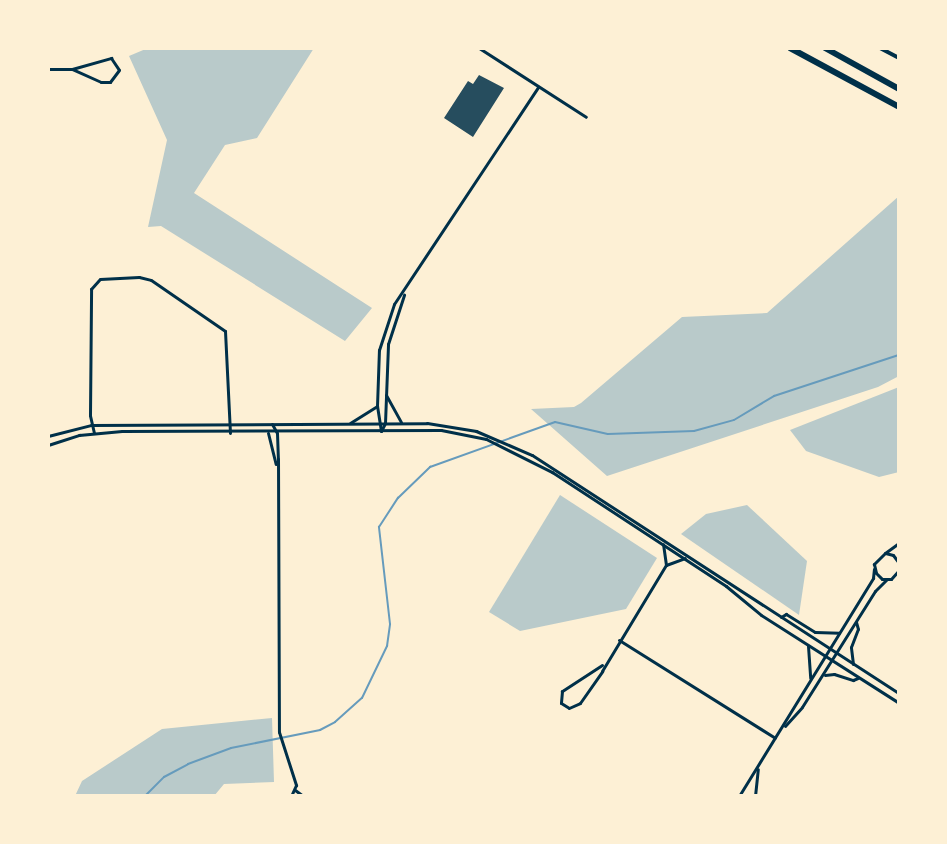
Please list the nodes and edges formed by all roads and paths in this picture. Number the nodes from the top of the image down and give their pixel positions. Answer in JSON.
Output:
{"nodes":[{"id":1,"x":479,"y":48,"type":"edge"},
{"id":2,"x":790,"y":48,"type":"edge"},
{"id":3,"x":825,"y":48,"type":"edge"},
{"id":4,"x":880,"y":48,"type":"edge"},
{"id":5,"x":899,"y":58,"type":"edge"},
{"id":6,"x":48,"y":69,"type":"edge"},
{"id":7,"x":72,"y":69,"type":"junction"},
{"id":8,"x":538,"y":87,"type":"junction"},
{"id":9,"x":899,"y":89,"type":"edge"},
{"id":10,"x":899,"y":107,"type":"edge"},
{"id":11,"x":586,"y":117,"type":"dead end"},
{"id":12,"x":405,"y":293,"type":"junction"},
{"id":13,"x":386,"y":395,"type":"junction"},
{"id":14,"x":377,"y":406,"type":"junction"},
{"id":15,"x":350,"y":423,"type":"junction"},
{"id":16,"x":377,"y":423,"type":"junction"},
{"id":17,"x":385,"y":423,"type":"junction"},
{"id":18,"x":402,"y":423,"type":"junction"},
{"id":19,"x":230,"y":424,"type":"junction"},
{"id":20,"x":272,"y":424,"type":"junction"},
{"id":21,"x":91,"y":425,"type":"junction"},
{"id":22,"x":381,"y":431,"type":"junction"},
{"id":23,"x":94,"y":433,"type":"junction"},
{"id":24,"x":230,"y":433,"type":"junction"},
{"id":25,"x":268,"y":433,"type":"junction"},
{"id":26,"x":277,"y":433,"type":"junction"},
{"id":27,"x":475,"y":433,"type":"junction"},
{"id":28,"x":48,"y":436,"type":"edge"},
{"id":29,"x":48,"y":445,"type":"edge"},
{"id":30,"x":277,"y":468,"type":"junction"},
{"id":31,"x":553,"y":470,"type":"junction"},
{"id":32,"x":899,"y":543,"type":"edge"},
{"id":33,"x":663,"y":544,"type":"junction"},
{"id":34,"x":885,"y":553,"type":"junction"},
{"id":35,"x":685,"y":558,"type":"junction"},
{"id":36,"x":899,"y":562,"type":"edge"},
{"id":37,"x":666,"y":565,"type":"junction"},
{"id":38,"x":874,"y":569,"type":"junction"},
{"id":39,"x":899,"y":570,"type":"edge"},
{"id":40,"x":889,"y":579,"type":"junction"},
{"id":41,"x":899,"y":582,"type":"edge"},
{"id":42,"x":781,"y":617,"type":"junction"},
{"id":43,"x":856,"y":622,"type":"junction"},
{"id":44,"x":839,"y":633,"type":"junction"},
{"id":45,"x":619,"y":640,"type":"junction"},
{"id":46,"x":807,"y":645,"type":"junction"},
{"id":47,"x":829,"y":649,"type":"junction"},
{"id":48,"x":836,"y":653,"type":"junction"},
{"id":49,"x":824,"y":656,"type":"junction"},
{"id":50,"x":832,"y":661,"type":"junction"},
{"id":51,"x":853,"y":664,"type":"junction"},
{"id":52,"x":602,"y":665,"type":"junction"},
{"id":53,"x":822,"y":677,"type":"junction"},
{"id":54,"x":810,"y":678,"type":"junction"},
{"id":55,"x":858,"y":678,"type":"junction"},
{"id":56,"x":899,"y":693,"type":"edge"},
{"id":57,"x":899,"y":703,"type":"edge"},
{"id":58,"x":785,"y":726,"type":"junction"},
{"id":59,"x":777,"y":739,"type":"junction"},
{"id":60,"x":758,"y":769,"type":"junction"},
{"id":61,"x":295,"y":790,"type":"junction"},
{"id":62,"x":291,"y":796,"type":"edge"},
{"id":63,"x":303,"y":796,"type":"edge"},
{"id":64,"x":739,"y":796,"type":"edge"},
{"id":65,"x":755,"y":796,"type":"edge"}],
"edges":[{"from":1,"to":8,"type":"street"},
{"from":2,"to":10,"type":"highway"},
{"from":3,"to":9,"type":"highway"},
{"from":4,"to":5,"type":"street"},
{"from":6,"to":7,"type":"street"},
{"from":7,"to":7,"type":"street"},
{"from":8,"to":11,"type":"street"},
{"from":8,"to":12,"type":"street"},
{"from":12,"to":13,"type":"street"},
{"from":12,"to":14,"type":"street"},
{"from":13,"to":17,"type":"street"},
{"from":13,"to":18,"type":"street"},
{"from":14,"to":15,"type":"street"},
{"from":14,"to":16,"type":"street"},
{"from":15,"to":16,"type":"street"},
{"from":15,"to":20,"type":"street"},
{"from":16,"to":17,"type":"street"},
{"from":16,"to":22,"type":"street"},
{"from":17,"to":18,"type":"street"},
{"from":17,"to":22,"type":"street"},
{"from":18,"to":27,"type":"street"},
{"from":19,"to":20,"type":"street"},
{"from":19,"to":21,"type":"street"},
{"from":19,"to":21,"type":"street"},
{"from":19,"to":24,"type":"street"},
{"from":20,"to":25,"type":"street"},
{"from":20,"to":26,"type":"street"},
{"from":21,"to":23,"type":"street"},
{"from":21,"to":28,"type":"street"},
{"from":22,"to":26,"type":"street"},
{"from":22,"to":27,"type":"street"},
{"from":23,"to":24,"type":"street"},
{"from":23,"to":29,"type":"street"},
{"from":24,"to":25,"type":"street"},
{"from":25,"to":26,"type":"street"},
{"from":25,"to":30,"type":"street"},
{"from":26,"to":30,"type":"street"},
{"from":27,"to":31,"type":"street"},
{"from":30,"to":61,"type":"street"},
{"from":31,"to":33,"type":"street"},
{"from":31,"to":42,"type":"street"},
{"from":32,"to":34,"type":"street"},
{"from":33,"to":35,"type":"street"},
{"from":33,"to":37,"type":"street"},
{"from":34,"to":36,"type":"street"},
{"from":34,"to":38,"type":"street"},
{"from":35,"to":37,"type":"street"},
{"from":35,"to":46,"type":"street"},
{"from":37,"to":45,"type":"street"},
{"from":38,"to":40,"type":"street"},
{"from":38,"to":44,"type":"street"},
{"from":39,"to":40,"type":"street"},
{"from":40,"to":41,"type":"street"},
{"from":40,"to":43,"type":"street"},
{"from":42,"to":44,"type":"street"},
{"from":42,"to":47,"type":"street"},
{"from":43,"to":48,"type":"street"},
{"from":43,"to":51,"type":"street"},
{"from":44,"to":47,"type":"street"},
{"from":45,"to":52,"type":"street"},
{"from":45,"to":59,"type":"street"},
{"from":46,"to":49,"type":"street"},
{"from":46,"to":54,"type":"street"},
{"from":47,"to":48,"type":"street"},
{"from":47,"to":49,"type":"street"},
{"from":48,"to":50,"type":"street"},
{"from":48,"to":51,"type":"street"},
{"from":49,"to":50,"type":"street"},
{"from":49,"to":54,"type":"street"},
{"from":50,"to":53,"type":"street"},
{"from":50,"to":55,"type":"street"},
{"from":51,"to":56,"type":"street"},
{"from":52,"to":52,"type":"street"},
{"from":53,"to":55,"type":"street"},
{"from":53,"to":58,"type":"street"},
{"from":54,"to":58,"type":"street"},
{"from":55,"to":57,"type":"street"},
{"from":58,"to":59,"type":"street"},
{"from":59,"to":60,"type":"street"},
{"from":60,"to":64,"type":"street"},
{"from":60,"to":65,"type":"street"},
{"from":61,"to":62,"type":"street"},
{"from":61,"to":63,"type":"street"}]}
